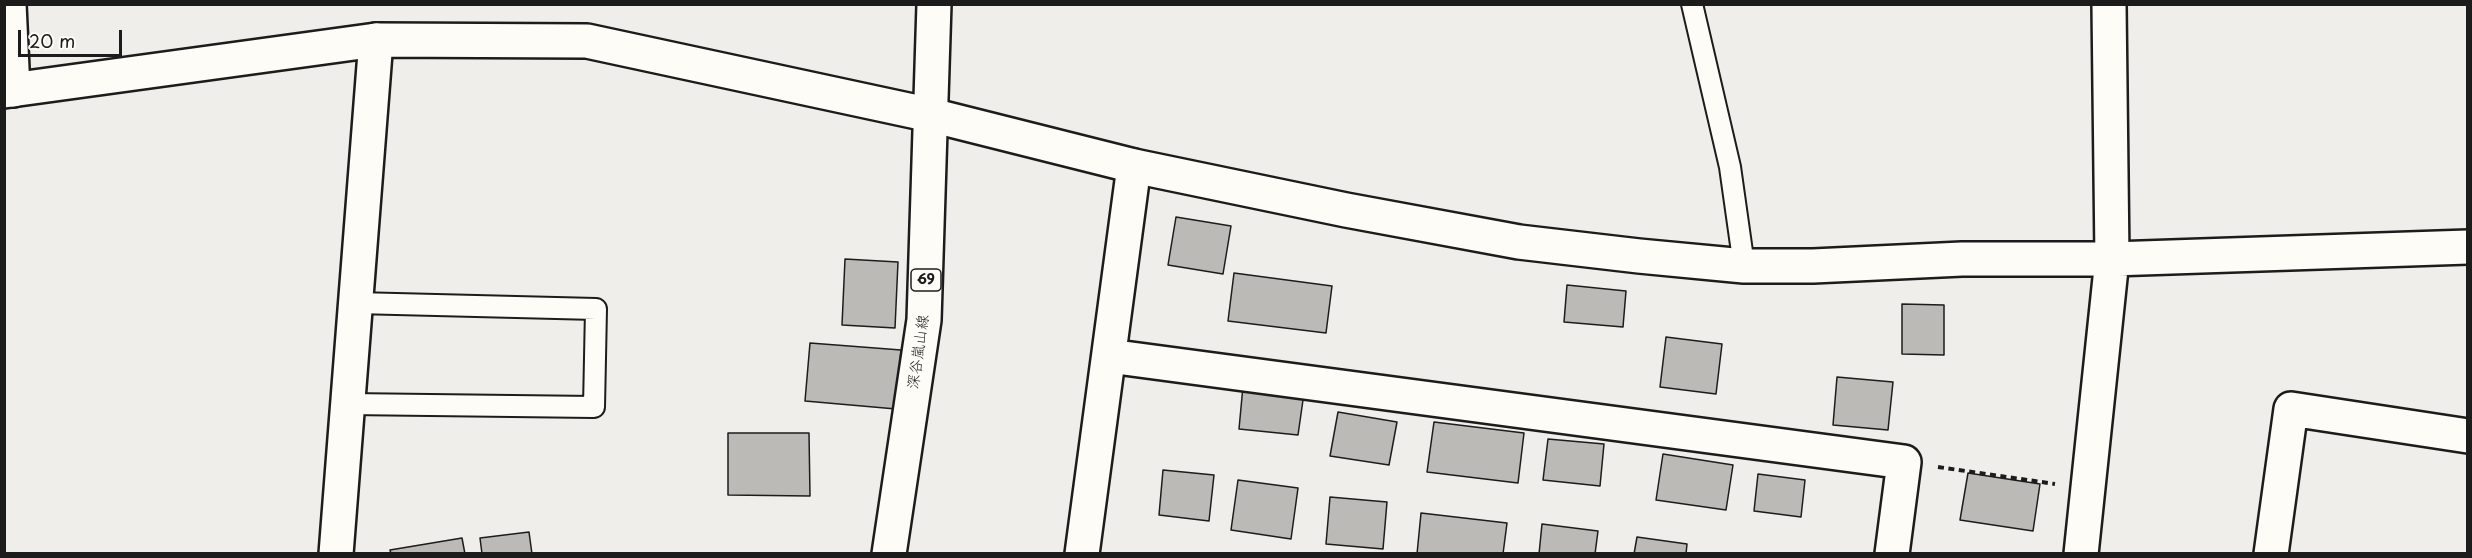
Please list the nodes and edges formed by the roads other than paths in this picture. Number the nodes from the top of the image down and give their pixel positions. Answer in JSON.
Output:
{"nodes":[{"id":1,"x":9,"y":4,"type":"edge"},
{"id":2,"x":934,"y":4,"type":"edge"},
{"id":3,"x":1692,"y":4,"type":"edge"},
{"id":4,"x":2109,"y":4,"type":"edge"},
{"id":5,"x":376,"y":40,"type":"junction"},
{"id":6,"x":9,"y":91,"type":"edge"},
{"id":7,"x":931,"y":115,"type":"junction"},
{"id":8,"x":1134,"y":166,"type":"junction"},
{"id":9,"x":2468,"y":247,"type":"edge"},
{"id":10,"x":2112,"y":259,"type":"junction"},
{"id":11,"x":1744,"y":266,"type":"junction"},
{"id":12,"x":356,"y":303,"type":"junction"},
{"id":13,"x":1109,"y":356,"type":"junction"},
{"id":14,"x":348,"y":404,"type":"junction"},
{"id":15,"x":2468,"y":436,"type":"edge"},
{"id":16,"x":336,"y":554,"type":"edge"},
{"id":17,"x":889,"y":554,"type":"edge"},
{"id":18,"x":1082,"y":554,"type":"edge"},
{"id":19,"x":1892,"y":554,"type":"edge"},
{"id":20,"x":2081,"y":554,"type":"edge"},
{"id":21,"x":2271,"y":554,"type":"edge"}],
"edges":[{"from":1,"to":6,"type":"street"},
{"from":2,"to":7,"type":"street","name":"深谷嵐山線","number":"69"},
{"from":3,"to":11,"type":"lane"},
{"from":4,"to":10,"type":"street"},
{"from":5,"to":6,"type":"street"},
{"from":5,"to":7,"type":"street"},
{"from":5,"to":12,"type":"street"},
{"from":7,"to":8,"type":"street"},
{"from":7,"to":17,"type":"street","name":"深谷嵐山線","number":"69"},
{"from":8,"to":11,"type":"street"},
{"from":8,"to":13,"type":"street"},
{"from":9,"to":10,"type":"street"},
{"from":10,"to":11,"type":"street"},
{"from":10,"to":20,"type":"street"},
{"from":12,"to":14,"type":"street"},
{"from":12,"to":14,"type":"lane"},
{"from":13,"to":18,"type":"street"},
{"from":13,"to":19,"type":"street"},
{"from":14,"to":16,"type":"street"},
{"from":15,"to":21,"type":"street"}]}
